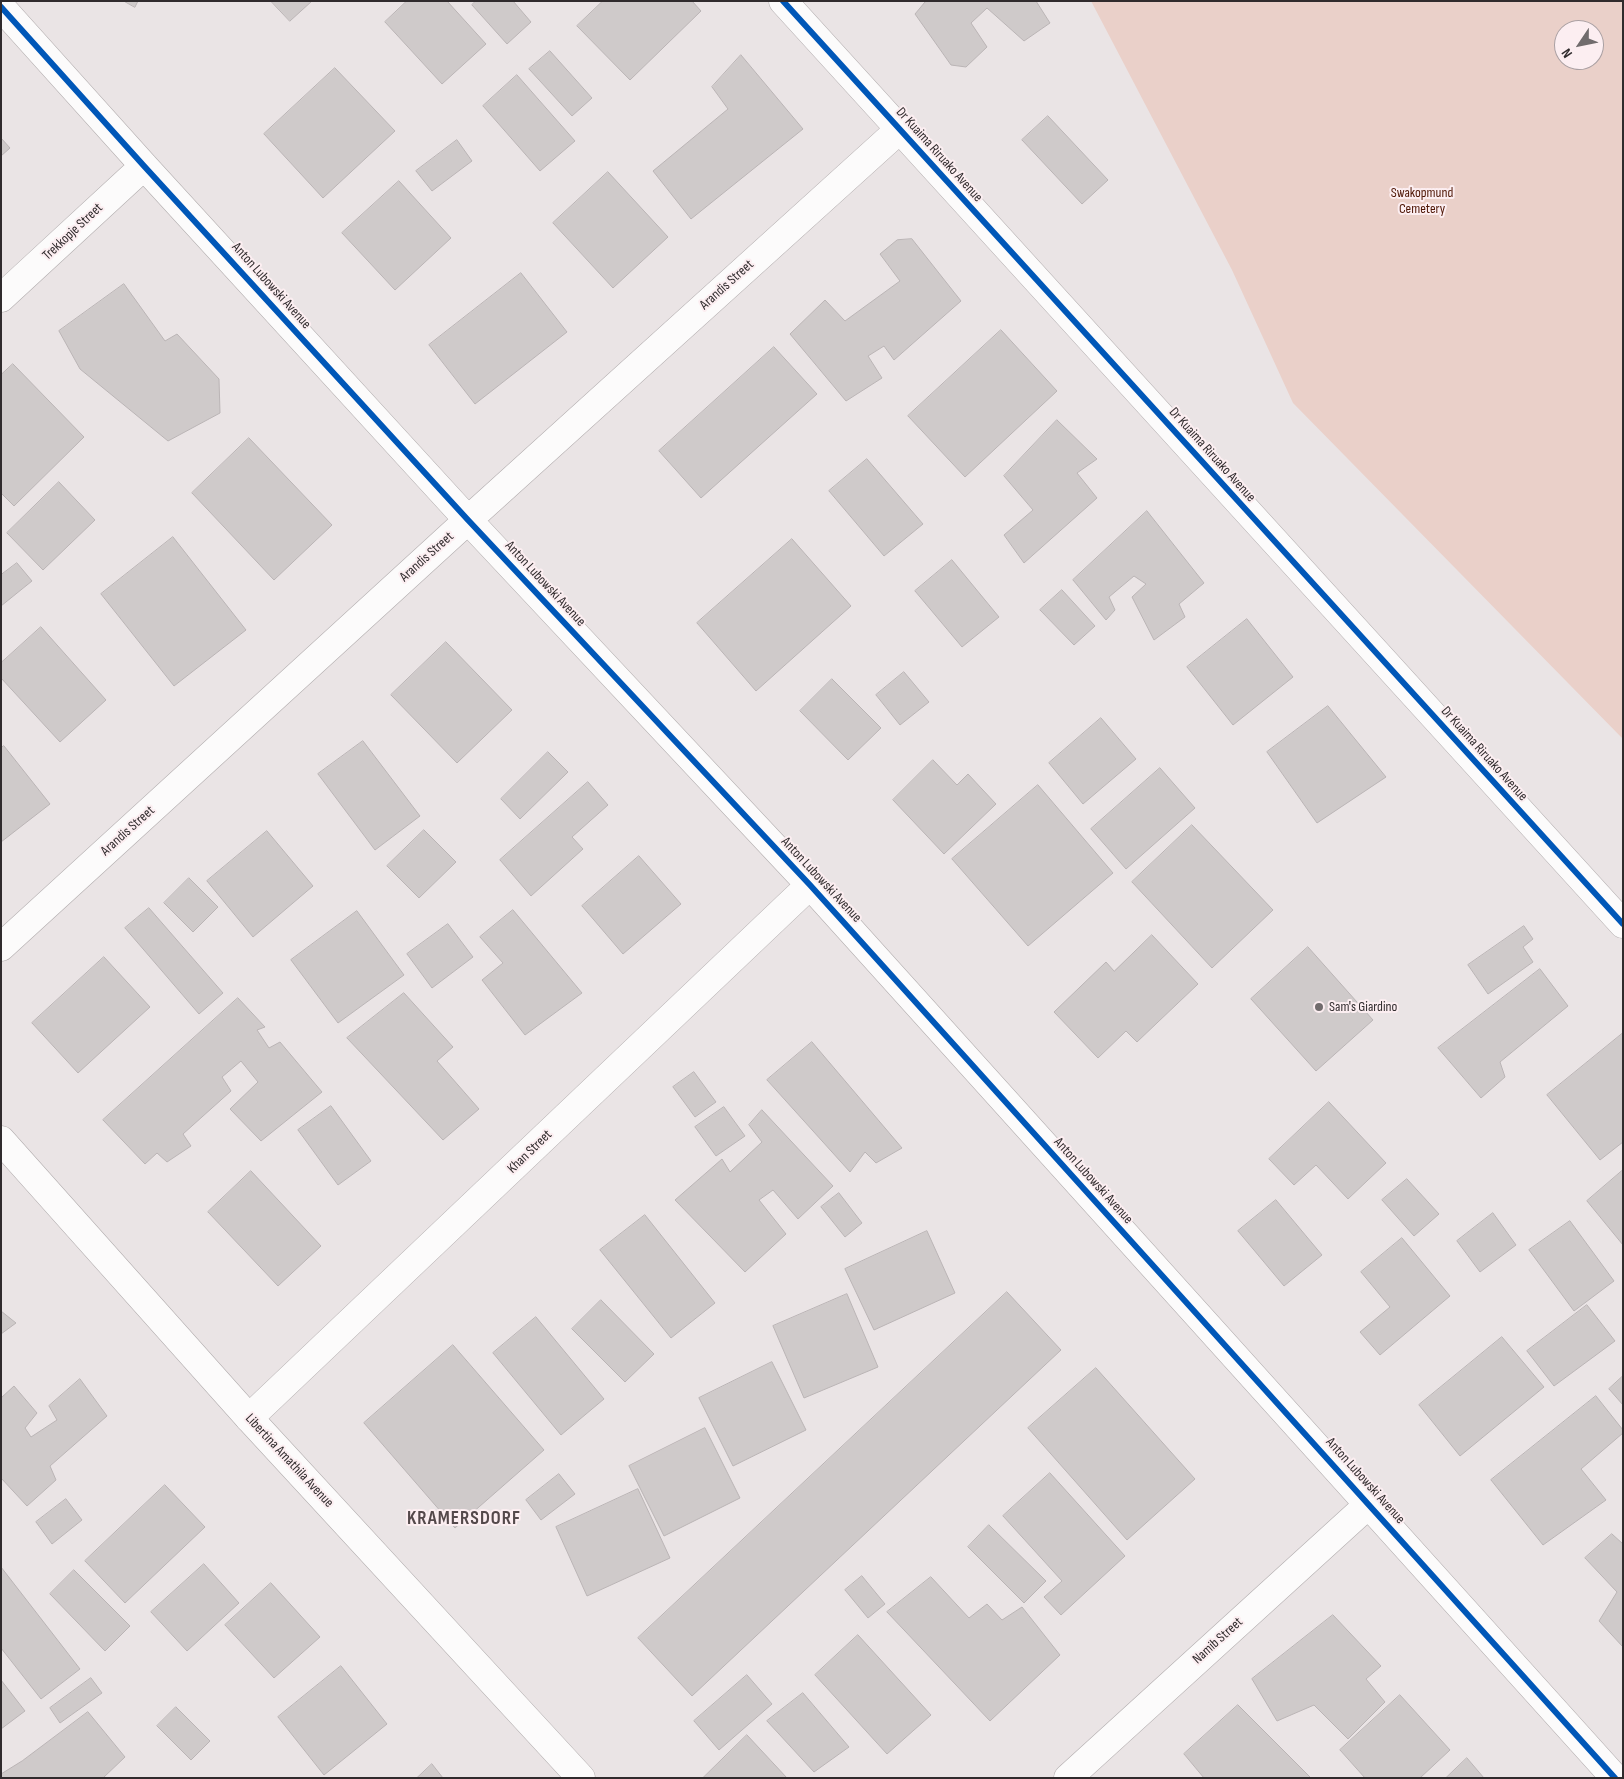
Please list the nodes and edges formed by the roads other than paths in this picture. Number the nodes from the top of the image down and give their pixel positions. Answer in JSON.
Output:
{"nodes":[{"id":1,"x":783,"y":1,"type":"edge"},
{"id":2,"x":1,"y":6,"type":"edge"},
{"id":3,"x":899,"y":130,"type":"junction"},
{"id":4,"x":144,"y":166,"type":"junction"},
{"id":5,"x":1,"y":298,"type":"edge"},
{"id":6,"x":468,"y":520,"type":"junction"},
{"id":7,"x":810,"y":885,"type":"junction"},
{"id":8,"x":1623,"y":924,"type":"edge"},
{"id":9,"x":1,"y":947,"type":"edge"},
{"id":10,"x":1,"y":1140,"type":"edge"},
{"id":11,"x":249,"y":1418,"type":"junction"},
{"id":12,"x":1368,"y":1504,"type":"junction"},
{"id":13,"x":581,"y":1778,"type":"edge"},
{"id":14,"x":1068,"y":1778,"type":"edge"},
{"id":15,"x":1616,"y":1778,"type":"edge"}],
"edges":[{"from":1,"to":3,"type":"street","name":"Dr Kuaima Riruako Avenue"},
{"from":2,"to":4,"type":"street","name":"Anton Lubowski Avenue"},
{"from":3,"to":6,"type":"street","name":"Arandis Street"},
{"from":3,"to":8,"type":"street","name":"Dr Kuaima Riruako Avenue"},
{"from":4,"to":5,"type":"street","name":"Trekkopje Street"},
{"from":4,"to":6,"type":"street","name":"Anton Lubowski Avenue"},
{"from":6,"to":7,"type":"street","name":"Anton Lubowski Avenue"},
{"from":6,"to":9,"type":"street","name":"Arandis Street"},
{"from":7,"to":11,"type":"street","name":"Khan Street"},
{"from":7,"to":12,"type":"street","name":"Anton Lubowski Avenue"},
{"from":10,"to":11,"type":"street","name":"Libertina Amathila Avenue"},
{"from":11,"to":13,"type":"street","name":"Libertina Amathila Avenue"},
{"from":12,"to":14,"type":"street","name":"Namib Street"},
{"from":12,"to":15,"type":"street","name":"Anton Lubowski Avenue"}]}
